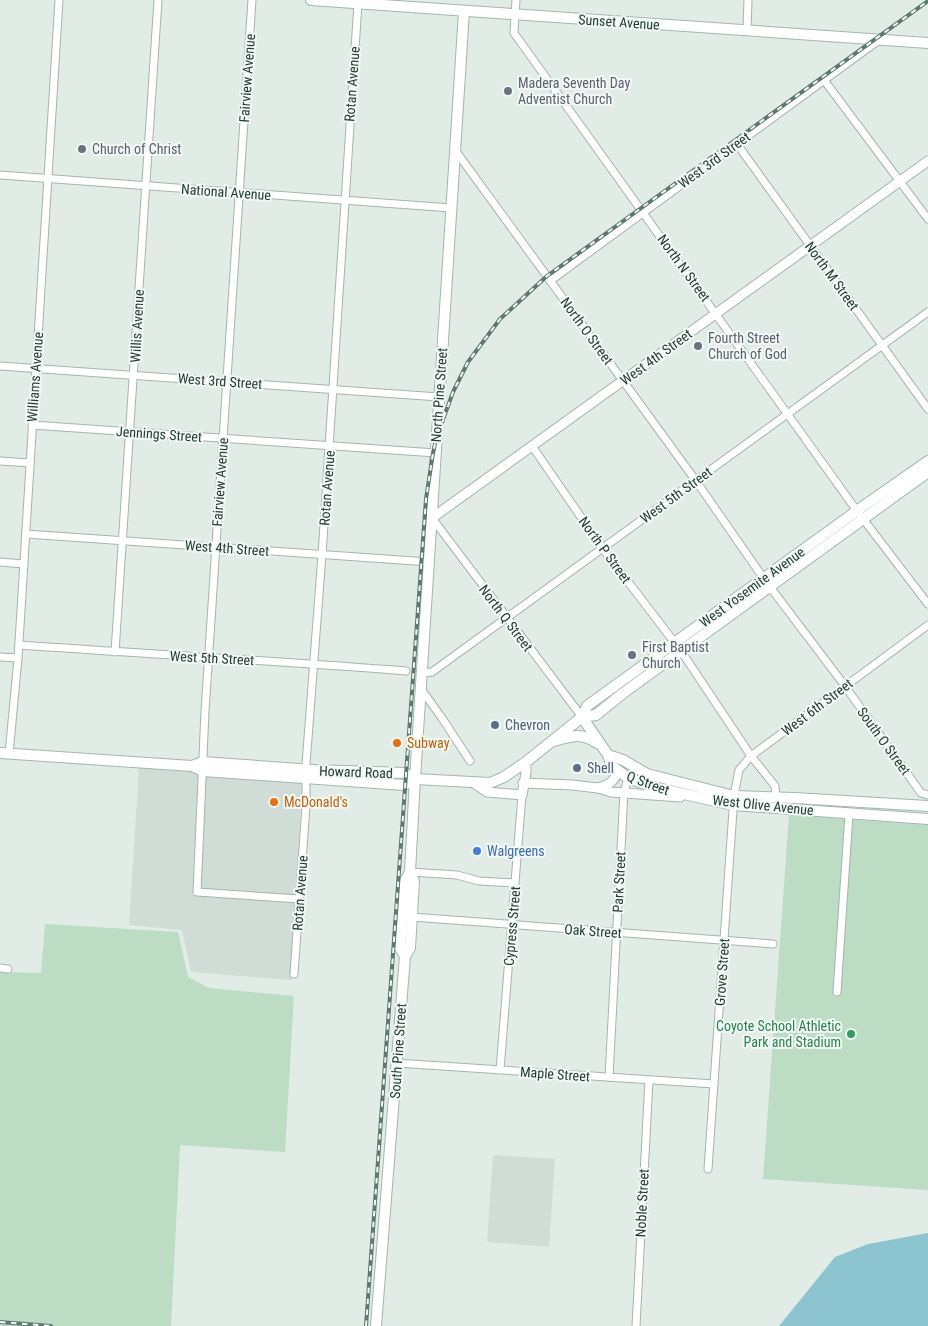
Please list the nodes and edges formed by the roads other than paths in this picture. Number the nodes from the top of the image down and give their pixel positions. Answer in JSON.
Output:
{"nodes":[{"id":1,"x":59,"y":0,"type":"edge"},
{"id":2,"x":158,"y":0,"type":"edge"},
{"id":3,"x":252,"y":0,"type":"edge"},
{"id":4,"x":311,"y":0,"type":"edge"},
{"id":5,"x":516,"y":0,"type":"edge"},
{"id":6,"x":748,"y":0,"type":"edge"},
{"id":7,"x":358,"y":3,"type":"junction"},
{"id":8,"x":464,"y":11,"type":"junction"},
{"id":9,"x":515,"y":15,"type":"junction"},
{"id":10,"x":747,"y":30,"type":"junction"},
{"id":11,"x":879,"y":40,"type":"junction"},
{"id":12,"x":928,"y":42,"type":"edge"},
{"id":13,"x":824,"y":80,"type":"junction"},
{"id":14,"x":737,"y":144,"type":"junction"},
{"id":15,"x":455,"y":149,"type":"junction"},
{"id":16,"x":928,"y":160,"type":"edge"},
{"id":17,"x":0,"y":174,"type":"edge"},
{"id":18,"x":48,"y":179,"type":"junction"},
{"id":19,"x":900,"y":181,"type":"junction"},
{"id":20,"x":144,"y":186,"type":"junction"},
{"id":21,"x":239,"y":193,"type":"junction"},
{"id":22,"x":345,"y":200,"type":"junction"},
{"id":23,"x":451,"y":208,"type":"junction"},
{"id":24,"x":643,"y":212,"type":"junction"},
{"id":25,"x":928,"y":219,"type":"edge"},
{"id":26,"x":810,"y":246,"type":"junction"},
{"id":27,"x":550,"y":281,"type":"junction"},
{"id":28,"x":928,"y":312,"type":"edge"},
{"id":29,"x":716,"y":314,"type":"junction"},
{"id":30,"x":882,"y":345,"type":"junction"},
{"id":31,"x":0,"y":366,"type":"edge"},
{"id":32,"x":36,"y":368,"type":"junction"},
{"id":33,"x":134,"y":375,"type":"junction"},
{"id":34,"x":623,"y":381,"type":"junction"},
{"id":35,"x":227,"y":382,"type":"junction"},
{"id":36,"x":333,"y":390,"type":"junction"},
{"id":37,"x":439,"y":397,"type":"junction"},
{"id":38,"x":928,"y":409,"type":"edge"},
{"id":39,"x":788,"y":413,"type":"junction"},
{"id":40,"x":32,"y":425,"type":"junction"},
{"id":41,"x":130,"y":432,"type":"junction"},
{"id":42,"x":223,"y":438,"type":"junction"},
{"id":43,"x":329,"y":446,"type":"junction"},
{"id":44,"x":532,"y":446,"type":"junction"},
{"id":45,"x":436,"y":453,"type":"junction"},
{"id":46,"x":0,"y":461,"type":"edge"},
{"id":47,"x":928,"y":461,"type":"edge"},
{"id":48,"x":30,"y":463,"type":"junction"},
{"id":49,"x":928,"y":472,"type":"edge"},
{"id":50,"x":696,"y":481,"type":"junction"},
{"id":51,"x":860,"y":515,"type":"junction"},
{"id":52,"x":432,"y":518,"type":"junction"},
{"id":53,"x":26,"y":534,"type":"junction"},
{"id":54,"x":122,"y":541,"type":"junction"},
{"id":55,"x":216,"y":548,"type":"junction"},
{"id":56,"x":603,"y":548,"type":"junction"},
{"id":57,"x":322,"y":555,"type":"junction"},
{"id":58,"x":0,"y":562,"type":"edge"},
{"id":59,"x":429,"y":562,"type":"junction"},
{"id":60,"x":24,"y":564,"type":"junction"},
{"id":61,"x":767,"y":583,"type":"junction"},
{"id":62,"x":928,"y":604,"type":"edge"},
{"id":63,"x":507,"y":618,"type":"junction"},
{"id":64,"x":928,"y":625,"type":"edge"},
{"id":65,"x":19,"y":645,"type":"junction"},
{"id":66,"x":677,"y":647,"type":"junction"},
{"id":67,"x":115,"y":652,"type":"junction"},
{"id":68,"x":0,"y":657,"type":"edge"},
{"id":69,"x":18,"y":658,"type":"junction"},
{"id":70,"x":209,"y":658,"type":"junction"},
{"id":71,"x":313,"y":664,"type":"junction"},
{"id":72,"x":406,"y":671,"type":"dead end"},
{"id":73,"x":422,"y":673,"type":"junction"},
{"id":74,"x":845,"y":686,"type":"junction"},
{"id":75,"x":421,"y":689,"type":"junction"},
{"id":76,"x":582,"y":717,"type":"junction"},
{"id":77,"x":551,"y":742,"type":"junction"},
{"id":78,"x":605,"y":751,"type":"junction"},
{"id":79,"x":5,"y":754,"type":"edge"},
{"id":80,"x":751,"y":756,"type":"junction"},
{"id":81,"x":470,"y":761,"type":"dead end"},
{"id":82,"x":526,"y":762,"type":"junction"},
{"id":83,"x":203,"y":767,"type":"junction"},
{"id":84,"x":618,"y":771,"type":"junction"},
{"id":85,"x":306,"y":774,"type":"junction"},
{"id":86,"x":647,"y":774,"type":"joint"},
{"id":87,"x":628,"y":778,"type":"junction"},
{"id":88,"x":415,"y":779,"type":"junction"},
{"id":89,"x":668,"y":780,"type":"junction"},
{"id":90,"x":523,"y":782,"type":"junction"},
{"id":91,"x":474,"y":783,"type":"junction"},
{"id":92,"x":598,"y":788,"type":"junction"},
{"id":93,"x":624,"y":792,"type":"junction"},
{"id":94,"x":522,"y":795,"type":"junction"},
{"id":95,"x":928,"y":795,"type":"edge"},
{"id":96,"x":776,"y":797,"type":"junction"},
{"id":97,"x":698,"y":798,"type":"junction"},
{"id":98,"x":734,"y":801,"type":"junction"},
{"id":99,"x":928,"y":806,"type":"edge"},
{"id":100,"x":849,"y":814,"type":"junction"},
{"id":101,"x":928,"y":819,"type":"edge"},
{"id":102,"x":409,"y":874,"type":"junction"},
{"id":103,"x":515,"y":883,"type":"junction"},
{"id":104,"x":299,"y":899,"type":"junction"},
{"id":105,"x":407,"y":916,"type":"junction"},
{"id":106,"x":512,"y":925,"type":"junction"},
{"id":107,"x":617,"y":933,"type":"junction"},
{"id":108,"x":724,"y":941,"type":"junction"},
{"id":109,"x":773,"y":944,"type":"dead end"},
{"id":110,"x":294,"y":974,"type":"dead end"},
{"id":111,"x":837,"y":992,"type":"dead end"},
{"id":112,"x":396,"y":1063,"type":"junction"},
{"id":113,"x":500,"y":1070,"type":"junction"},
{"id":114,"x":609,"y":1077,"type":"junction"},
{"id":115,"x":649,"y":1080,"type":"junction"},
{"id":116,"x":714,"y":1084,"type":"junction"},
{"id":117,"x":708,"y":1169,"type":"dead end"},
{"id":118,"x":376,"y":1326,"type":"edge"},
{"id":119,"x":636,"y":1326,"type":"edge"}],
"edges":[{"from":1,"to":18,"type":"street","name":"Williams Avenue"},
{"from":2,"to":20,"type":"street","name":"Willis Avenue"},
{"from":3,"to":21,"type":"street","name":"Fairview Avenue"},
{"from":4,"to":7,"type":"main road","name":"Sunset Avenue"},
{"from":5,"to":9,"type":"street","name":"North N Street"},
{"from":6,"to":10,"type":"street"},
{"from":7,"to":8,"type":"main road","name":"Sunset Avenue"},
{"from":7,"to":22,"type":"street","name":"Rotan Avenue"},
{"from":8,"to":9,"type":"main road","name":"Sunset Avenue"},
{"from":8,"to":15,"type":"main road","name":"North Pine Street"},
{"from":9,"to":10,"type":"main road","name":"Sunset Avenue"},
{"from":9,"to":24,"type":"street","name":"North N Street"},
{"from":10,"to":11,"type":"main road","name":"Sunset Avenue"},
{"from":11,"to":12,"type":"main road","name":"Sunset Avenue"},
{"from":11,"to":13,"type":"street","name":"West 3rd Street"},
{"from":13,"to":14,"type":"street","name":"West 3rd Street"},
{"from":13,"to":19,"type":"street"},
{"from":14,"to":24,"type":"street","name":"West 3rd Street"},
{"from":14,"to":26,"type":"street","name":"North M Street"},
{"from":15,"to":23,"type":"main road","name":"North Pine Street"},
{"from":15,"to":27,"type":"street","name":"North O Street"},
{"from":16,"to":19,"type":"street","name":"West 4th Street"},
{"from":17,"to":18,"type":"street","name":"National Avenue"},
{"from":18,"to":20,"type":"street","name":"National Avenue"},
{"from":18,"to":32,"type":"street","name":"Williams Avenue"},
{"from":19,"to":25,"type":"street"},
{"from":19,"to":26,"type":"street","name":"West 4th Street"},
{"from":20,"to":21,"type":"street","name":"National Avenue"},
{"from":20,"to":33,"type":"street","name":"Willis Avenue"},
{"from":21,"to":22,"type":"street","name":"National Avenue"},
{"from":21,"to":35,"type":"street","name":"Fairview Avenue"},
{"from":22,"to":23,"type":"street","name":"National Avenue"},
{"from":22,"to":36,"type":"street","name":"Rotan Avenue"},
{"from":23,"to":37,"type":"main road","name":"North Pine Street"},
{"from":24,"to":27,"type":"street","name":"West 3rd Street"},
{"from":24,"to":29,"type":"street","name":"North N Street"},
{"from":26,"to":29,"type":"street","name":"West 4th Street"},
{"from":26,"to":30,"type":"street","name":"North M Street"},
{"from":27,"to":34,"type":"street","name":"North O Street"},
{"from":28,"to":30,"type":"street","name":"West 5th Street"},
{"from":29,"to":34,"type":"street","name":"West 4th Street"},
{"from":29,"to":39,"type":"street","name":"North N Street"},
{"from":30,"to":38,"type":"street","name":"North M Street"},
{"from":30,"to":39,"type":"street","name":"West 5th Street"},
{"from":31,"to":32,"type":"street","name":"West 3rd Street"},
{"from":32,"to":33,"type":"street","name":"West 3rd Street"},
{"from":32,"to":40,"type":"street","name":"Williams Avenue"},
{"from":33,"to":35,"type":"street","name":"West 3rd Street"},
{"from":33,"to":41,"type":"street","name":"Willis Avenue"},
{"from":34,"to":44,"type":"street","name":"West 4th Street"},
{"from":34,"to":50,"type":"street","name":"North O Street"},
{"from":35,"to":36,"type":"street","name":"West 3rd Street"},
{"from":35,"to":42,"type":"street","name":"Fairview Avenue"},
{"from":36,"to":37,"type":"street","name":"West 3rd Street"},
{"from":36,"to":43,"type":"street","name":"Rotan Avenue"},
{"from":37,"to":45,"type":"main road","name":"North Pine Street"},
{"from":39,"to":50,"type":"street","name":"West 5th Street"},
{"from":39,"to":51,"type":"street","name":"North N Street"},
{"from":40,"to":41,"type":"street","name":"Jennings Street"},
{"from":40,"to":48,"type":"street","name":"Williams Avenue"},
{"from":41,"to":42,"type":"street","name":"Jennings Street"},
{"from":41,"to":54,"type":"street","name":"Willis Avenue"},
{"from":42,"to":43,"type":"street","name":"Jennings Street"},
{"from":42,"to":55,"type":"street","name":"Fairview Avenue"},
{"from":43,"to":45,"type":"street","name":"Jennings Street"},
{"from":43,"to":57,"type":"street","name":"Rotan Avenue"},
{"from":44,"to":52,"type":"street","name":"West 4th Street"},
{"from":44,"to":56,"type":"street","name":"North P Street"},
{"from":45,"to":52,"type":"main road","name":"North Pine Street"},
{"from":46,"to":48,"type":"street"},
{"from":47,"to":51,"type":"main road","name":"West Yosemite Avenue"},
{"from":48,"to":53,"type":"street","name":"Williams Avenue"},
{"from":49,"to":51,"type":"main road","name":"West Yosemite Avenue"},
{"from":50,"to":56,"type":"street","name":"West 5th Street"},
{"from":50,"to":61,"type":"street","name":"North O Street"},
{"from":51,"to":61,"type":"main road","name":"West Yosemite Avenue"},
{"from":51,"to":62,"type":"street","name":"North N Street"},
{"from":52,"to":59,"type":"main road","name":"North Pine Street"},
{"from":52,"to":63,"type":"street","name":"North Q Street"},
{"from":53,"to":54,"type":"street","name":"West 4th Street"},
{"from":53,"to":60,"type":"street","name":"Williams Avenue"},
{"from":54,"to":55,"type":"street","name":"West 4th Street"},
{"from":54,"to":67,"type":"street","name":"Willis Avenue"},
{"from":55,"to":57,"type":"street","name":"West 4th Street"},
{"from":55,"to":70,"type":"street","name":"Fairview Avenue"},
{"from":56,"to":63,"type":"street","name":"West 5th Street"},
{"from":56,"to":66,"type":"street","name":"North P Street"},
{"from":57,"to":59,"type":"street","name":"West 4th Street"},
{"from":57,"to":71,"type":"street","name":"Rotan Avenue"},
{"from":58,"to":60,"type":"street"},
{"from":59,"to":73,"type":"main road","name":"North Pine Street"},
{"from":60,"to":65,"type":"street","name":"Williams Avenue"},
{"from":61,"to":66,"type":"main road","name":"West Yosemite Avenue"},
{"from":61,"to":74,"type":"street","name":"South O Street"},
{"from":63,"to":73,"type":"street","name":"West 5th Street"},
{"from":63,"to":76,"type":"street","name":"North Q Street"},
{"from":64,"to":74,"type":"street","name":"West 6th Street"},
{"from":65,"to":67,"type":"street","name":"West 5th Street"},
{"from":65,"to":69,"type":"street","name":"Williams Avenue"},
{"from":66,"to":76,"type":"main road","name":"West Yosemite Avenue"},
{"from":66,"to":80,"type":"street","name":"North P Street"},
{"from":67,"to":70,"type":"street","name":"West 5th Street"},
{"from":68,"to":69,"type":"street"},
{"from":69,"to":79,"type":"street","name":"Williams Avenue"},
{"from":70,"to":71,"type":"street","name":"West 5th Street"},
{"from":70,"to":83,"type":"street","name":"Fairview Avenue"},
{"from":71,"to":72,"type":"street","name":"West 5th Street"},
{"from":71,"to":85,"type":"street","name":"Rotan Avenue"},
{"from":73,"to":75,"type":"main road","name":"North Pine Street"},
{"from":74,"to":80,"type":"street","name":"West 6th Street"},
{"from":74,"to":95,"type":"street","name":"South O Street"},
{"from":75,"to":81,"type":"street"},
{"from":75,"to":88,"type":"main road","name":"North Pine Street"},
{"from":76,"to":77,"type":"main road","name":"West Yosemite Avenue"},
{"from":76,"to":78,"type":"main road","name":"Q Street"},
{"from":77,"to":78,"type":"main road"},
{"from":77,"to":82,"type":"main road","name":"West Yosemite Avenue"},
{"from":78,"to":84,"type":"main road","name":"Q Street"},
{"from":78,"to":86,"type":"main road","name":"Q Street"},
{"from":79,"to":83,"type":"main road","name":"Howard Road"},
{"from":80,"to":96,"type":"street","name":"North P Street"},
{"from":80,"to":98,"type":"street","name":"West 6th Street"},
{"from":82,"to":90,"type":"street","name":"Cypress Street"},
{"from":82,"to":91,"type":"main road","name":"West Yosemite Avenue"},
{"from":83,"to":85,"type":"main road","name":"Howard Road"},
{"from":83,"to":104,"type":"street","name":"Fairview Avenue"},
{"from":84,"to":87,"type":"main road","name":"Q Street"},
{"from":84,"to":92,"type":"street"},
{"from":85,"to":88,"type":"main road","name":"Howard Road"},
{"from":85,"to":104,"type":"street","name":"Rotan Avenue"},
{"from":86,"to":89,"type":"main road","name":"West Olive Avenue"},
{"from":87,"to":89,"type":"main road"},
{"from":87,"to":93,"type":"street","name":"Park Street"},
{"from":87,"to":97,"type":"main road","name":"Q Street"},
{"from":88,"to":91,"type":"main road"},
{"from":88,"to":102,"type":"main road"},
{"from":89,"to":98,"type":"main road","name":"West Olive Avenue"},
{"from":90,"to":92,"type":"street","name":"West Olive Avenue"},
{"from":90,"to":94,"type":"street","name":"Cypress Street"},
{"from":91,"to":94,"type":"street"},
{"from":92,"to":93,"type":"street","name":"West Olive Avenue"},
{"from":93,"to":97,"type":"street","name":"West Olive Avenue"},
{"from":93,"to":107,"type":"street","name":"Park Street"},
{"from":94,"to":103,"type":"street","name":"Cypress Street"},
{"from":96,"to":98,"type":"main road","name":"West Olive Avenue"},
{"from":96,"to":99,"type":"main road","name":"West Olive Avenue"},
{"from":97,"to":98,"type":"main road","name":"West Olive Avenue"},
{"from":98,"to":100,"type":"main road","name":"West Olive Avenue"},
{"from":98,"to":108,"type":"street","name":"Grove Street"},
{"from":100,"to":101,"type":"main road","name":"West Olive Avenue"},
{"from":100,"to":111,"type":"street"},
{"from":102,"to":103,"type":"street"},
{"from":102,"to":105,"type":"main road","name":"South Pine Street"},
{"from":103,"to":106,"type":"street","name":"Cypress Street"},
{"from":104,"to":110,"type":"street","name":"Rotan Avenue"},
{"from":105,"to":106,"type":"street","name":"Oak Street"},
{"from":105,"to":112,"type":"main road","name":"South Pine Street"},
{"from":106,"to":107,"type":"street","name":"Oak Street"},
{"from":106,"to":113,"type":"street","name":"Cypress Street"},
{"from":107,"to":108,"type":"street","name":"Oak Street"},
{"from":107,"to":114,"type":"street","name":"Park Street"},
{"from":108,"to":109,"type":"street","name":"Oak Street"},
{"from":108,"to":116,"type":"street","name":"Grove Street"},
{"from":112,"to":113,"type":"street","name":"Maple Street"},
{"from":112,"to":118,"type":"main road","name":"South Pine Street"},
{"from":113,"to":114,"type":"street","name":"Maple Street"},
{"from":114,"to":115,"type":"street","name":"Maple Street"},
{"from":115,"to":116,"type":"street","name":"Maple Street"},
{"from":115,"to":119,"type":"street","name":"Noble Street"},
{"from":116,"to":117,"type":"street","name":"Grove Street"}]}
